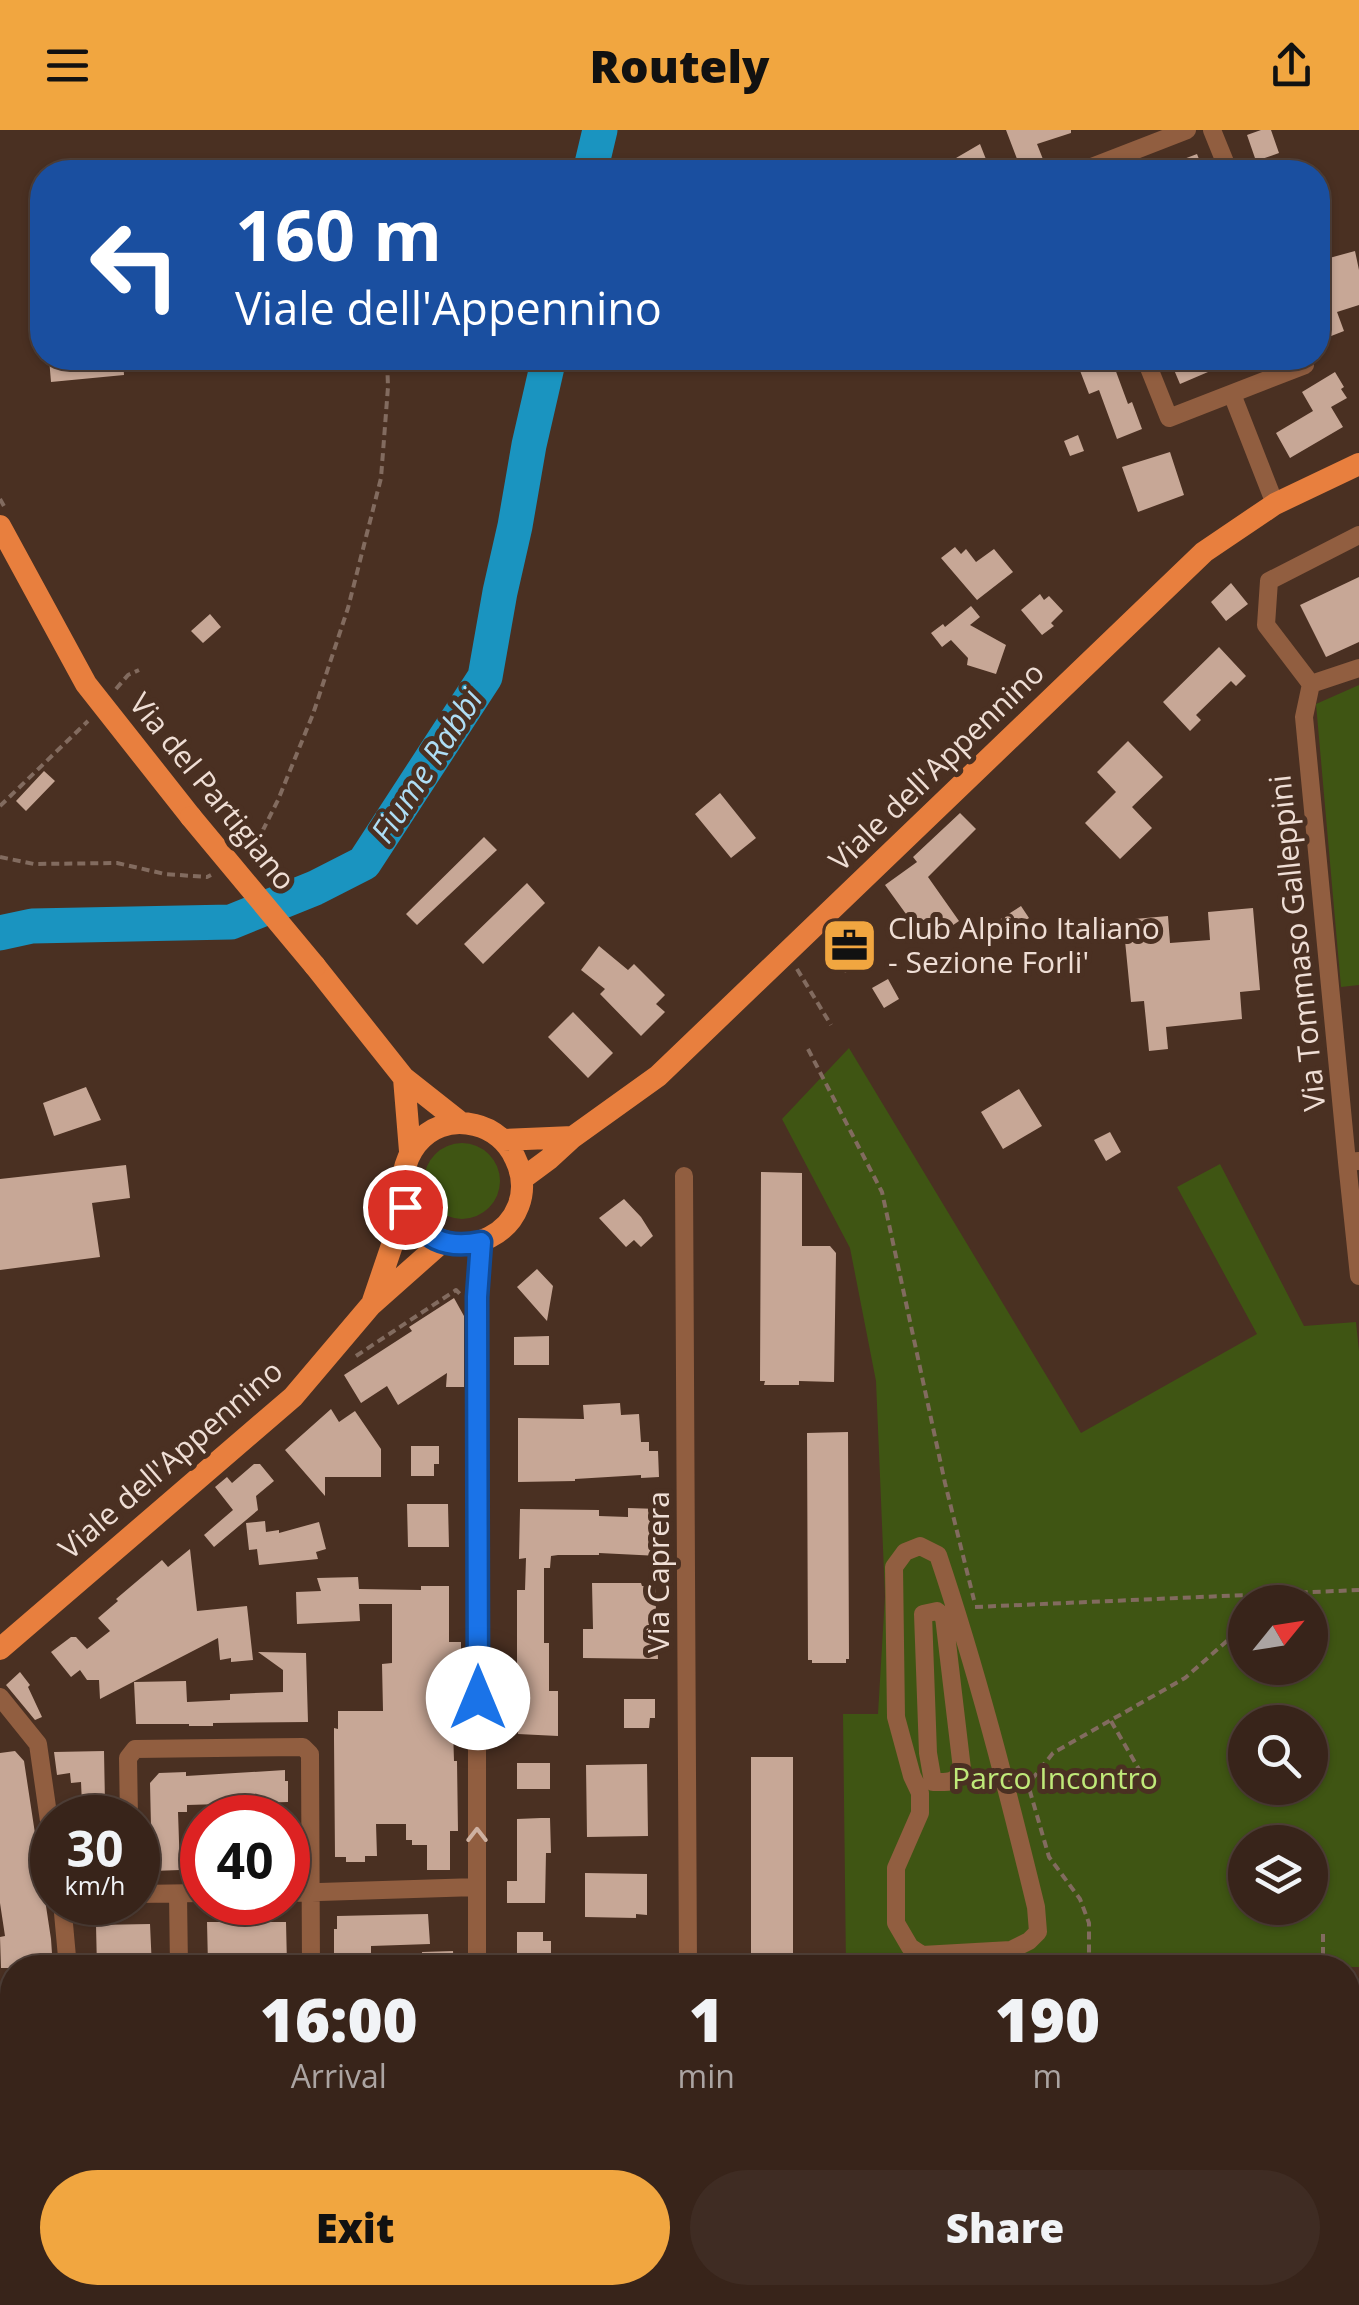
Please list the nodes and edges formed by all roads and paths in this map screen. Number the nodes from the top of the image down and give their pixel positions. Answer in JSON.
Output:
{"nodes":[{"id":1,"x":1187,"y":130,"type":"edge"},
{"id":2,"x":1212,"y":130,"type":"edge"},
{"id":3,"x":1110,"y":160,"type":"edge"},
{"id":4,"x":1224,"y":160,"type":"edge"},
{"id":5,"x":388,"y":370,"type":"edge"},
{"id":6,"x":1150,"y":370,"type":"edge"},
{"id":7,"x":1292,"y":370,"type":"edge"},
{"id":8,"x":1232,"y":394,"type":"junction"},
{"id":9,"x":1359,"y":464,"type":"edge"},
{"id":10,"x":1276,"y":504,"type":"junction"},
{"id":11,"x":0,"y":526,"type":"edge"},
{"id":12,"x":1359,"y":535,"type":"edge"},
{"id":13,"x":1359,"y":668,"type":"edge"},
{"id":14,"x":139,"y":670,"type":"dead end"},
{"id":15,"x":1311,"y":684,"type":"junction"},
{"id":16,"x":114,"y":692,"type":"dead end"},
{"id":17,"x":91,"y":717,"type":"dead end"},
{"id":18,"x":0,"y":806,"type":"edge"},
{"id":19,"x":0,"y":857,"type":"edge"},
{"id":20,"x":238,"y":860,"type":"dead end"},
{"id":21,"x":222,"y":869,"type":"dead end"},
{"id":22,"x":795,"y":965,"type":"dead end"},
{"id":23,"x":831,"y":1024,"type":"dead end"},
{"id":24,"x":808,"y":1049,"type":"dead end"},
{"id":25,"x":404,"y":1078,"type":"junction"},
{"id":26,"x":461,"y":1124,"type":"junction"},
{"id":27,"x":573,"y":1137,"type":"junction"},
{"id":28,"x":503,"y":1140,"type":"junction"},
{"id":29,"x":410,"y":1151,"type":"junction"},
{"id":30,"x":1353,"y":1162,"type":"edge"},
{"id":31,"x":684,"y":1176,"type":"dead end"},
{"id":32,"x":522,"y":1179,"type":"junction"},
{"id":33,"x":405,"y":1207,"type":"junction"},
{"id":34,"x":442,"y":1242,"type":"junction"},
{"id":35,"x":481,"y":1242,"type":"junction"},
{"id":36,"x":1359,"y":1276,"type":"edge"},
{"id":37,"x":371,"y":1305,"type":"junction"},
{"id":38,"x":1359,"y":1590,"type":"edge"},
{"id":39,"x":1328,"y":1592,"type":"edge"},
{"id":40,"x":1228,"y":1597,"type":"edge"},
{"id":41,"x":1228,"y":1640,"type":"edge"},
{"id":42,"x":0,"y":1649,"type":"edge"},
{"id":43,"x":924,"y":1658,"type":"junction"},
{"id":44,"x":950,"y":1662,"type":"junction"},
{"id":45,"x":973,"y":1664,"type":"junction"},
{"id":46,"x":0,"y":1697,"type":"edge"},
{"id":47,"x":956,"y":1710,"type":"junction"},
{"id":48,"x":1111,"y":1721,"type":"junction"},
{"id":49,"x":928,"y":1739,"type":"junction"},
{"id":50,"x":1017,"y":1762,"type":"dead end"},
{"id":51,"x":1140,"y":1771,"type":"dead end"},
{"id":52,"x":1033,"y":1778,"type":"junction"},
{"id":53,"x":45,"y":1795,"type":"edge"},
{"id":54,"x":128,"y":1795,"type":"edge"},
{"id":55,"x":310,"y":1795,"type":"edge"},
{"id":56,"x":478,"y":1886,"type":"junction"},
{"id":57,"x":310,"y":1892,"type":"joint"},
{"id":58,"x":160,"y":1894,"type":"edge"},
{"id":59,"x":178,"y":1894,"type":"joint"},
{"id":60,"x":64,"y":1925,"type":"edge"},
{"id":61,"x":1323,"y":1928,"type":"dead end"},
{"id":62,"x":67,"y":1955,"type":"edge"},
{"id":63,"x":179,"y":1955,"type":"edge"},
{"id":64,"x":311,"y":1955,"type":"edge"},
{"id":65,"x":477,"y":1955,"type":"edge"},
{"id":66,"x":688,"y":1955,"type":"edge"},
{"id":67,"x":1089,"y":1955,"type":"edge"},
{"id":68,"x":1322,"y":1955,"type":"edge"}],
"edges":[{"from":1,"to":3,"type":"street"},
{"from":2,"to":4,"type":"street"},
{"from":5,"to":20,"type":"path"},
{"from":6,"to":8,"type":"street"},
{"from":7,"to":8,"type":"street"},
{"from":8,"to":10,"type":"street"},
{"from":9,"to":10,"type":"main road","name":"Viale dell'Appennino"},
{"from":10,"to":27,"type":"main road","name":"Viale dell'Appennino"},
{"from":11,"to":25,"type":"main road","name":"Via del Partigiano","bridge":true},
{"from":12,"to":15,"type":"street"},
{"from":13,"to":15,"type":"street"},
{"from":14,"to":16,"type":"path"},
{"from":15,"to":30,"type":"street","name":"Via Tommaso Galleppini"},
{"from":17,"to":18,"type":"path"},
{"from":19,"to":21,"type":"path"},
{"from":22,"to":23,"type":"path"},
{"from":24,"to":40,"type":"path"},
{"from":25,"to":26,"type":"main road","name":"Via del Partigiano"},
{"from":25,"to":29,"type":"main road"},
{"from":26,"to":28,"type":"main road"},
{"from":26,"to":29,"type":"main road"},
{"from":27,"to":28,"type":"main road"},
{"from":27,"to":32,"type":"main road","name":"Viale dell'Appennino"},
{"from":28,"to":32,"type":"main road"},
{"from":29,"to":33,"type":"main road","name":"Viale dell'Appennino"},
{"from":30,"to":36,"type":"street","name":"Via Tommaso Galleppini"},
{"from":31,"to":66,"type":"street","name":"Via Caprera"},
{"from":32,"to":35,"type":"main road"},
{"from":33,"to":34,"type":"main road"},
{"from":33,"to":37,"type":"main road","name":"Viale dell'Appennino"},
{"from":34,"to":35,"type":"main road"},
{"from":34,"to":37,"type":"main road","name":"Viale dell'Appennino"},
{"from":56,"to":35,"type":"street","one_way":true},
{"from":37,"to":42,"type":"main road","name":"Viale dell'Appennino"},
{"from":38,"to":39,"type":"path"},
{"from":41,"to":48,"type":"path"},
{"from":43,"to":44,"type":"street"},
{"from":43,"to":44,"type":"street"},
{"from":43,"to":49,"type":"street"},
{"from":44,"to":45,"type":"street"},
{"from":44,"to":47,"type":"street"},
{"from":45,"to":45,"type":"street"},
{"from":46,"to":53,"type":"street"},
{"from":47,"to":49,"type":"street"},
{"from":47,"to":49,"type":"street"},
{"from":48,"to":51,"type":"path"},
{"from":48,"to":52,"type":"path"},
{"from":50,"to":52,"type":"path"},
{"from":52,"to":67,"type":"path"},
{"from":54,"to":55,"type":"street"},
{"from":56,"to":57,"type":"street"},
{"from":56,"to":65,"type":"street"},
{"from":57,"to":64,"type":"street"},
{"from":58,"to":59,"type":"street"},
{"from":59,"to":63,"type":"street"},
{"from":60,"to":62,"type":"street"},
{"from":61,"to":68,"type":"path"}]}
